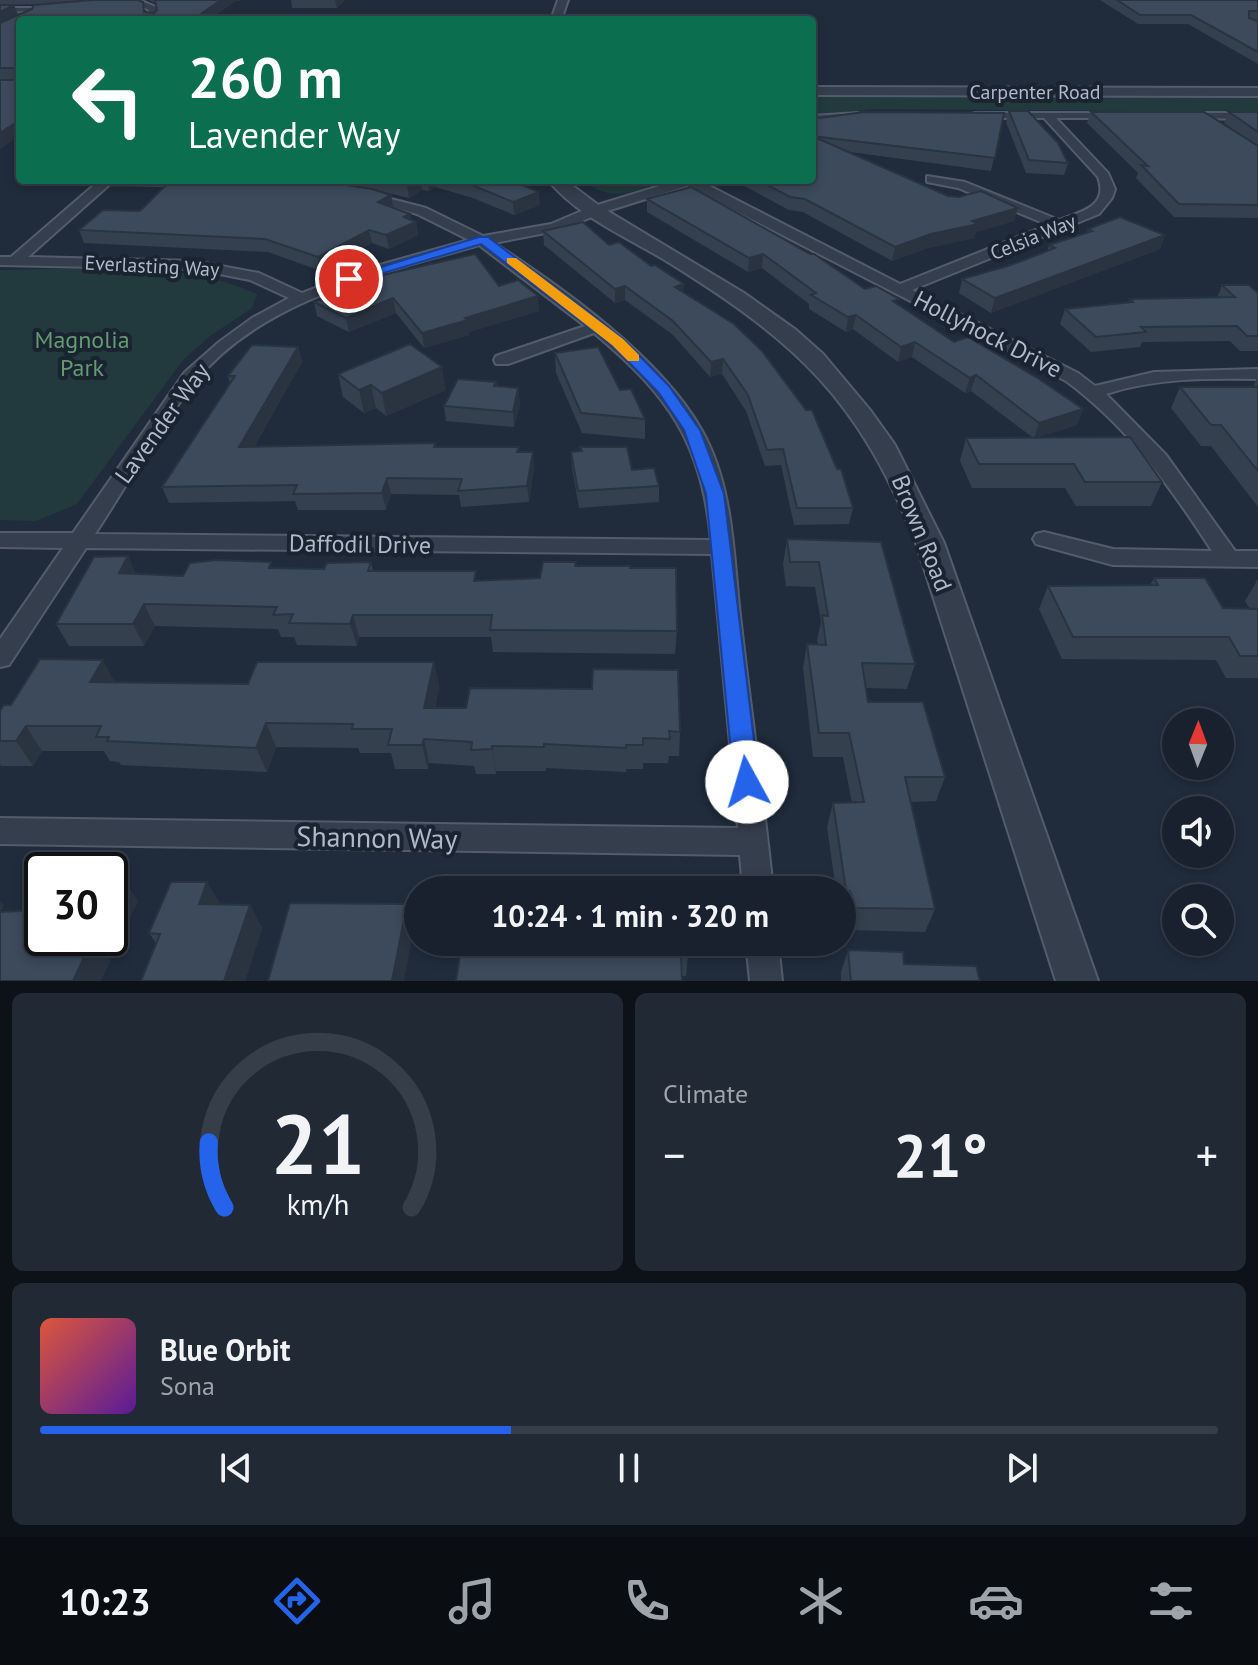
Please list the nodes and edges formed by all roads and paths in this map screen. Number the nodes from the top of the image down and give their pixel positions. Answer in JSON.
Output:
{"nodes":[{"id":1,"x":133,"y":1,"type":"edge"},
{"id":2,"x":62,"y":9,"type":"edge"},
{"id":3,"x":0,"y":10,"type":"edge"},
{"id":4,"x":38,"y":10,"type":"junction"},
{"id":5,"x":27,"y":16,"type":"edge"},
{"id":6,"x":153,"y":16,"type":"edge"},
{"id":7,"x":816,"y":91,"type":"edge"},
{"id":8,"x":1258,"y":92,"type":"edge"},
{"id":9,"x":865,"y":114,"type":"edge"},
{"id":10,"x":972,"y":115,"type":"edge"},
{"id":11,"x":1047,"y":115,"type":"junction"},
{"id":12,"x":1125,"y":116,"type":"edge"},
{"id":13,"x":1171,"y":116,"type":"edge"},
{"id":14,"x":1202,"y":116,"type":"junction"},
{"id":15,"x":1258,"y":116,"type":"edge"},
{"id":16,"x":816,"y":119,"type":"edge"},
{"id":17,"x":1223,"y":131,"type":"edge"},
{"id":18,"x":931,"y":179,"type":"dead end"},
{"id":19,"x":102,"y":184,"type":"edge"},
{"id":20,"x":561,"y":184,"type":"edge"},
{"id":21,"x":680,"y":184,"type":"edge"},
{"id":22,"x":696,"y":184,"type":"edge"},
{"id":23,"x":358,"y":192,"type":"edge"},
{"id":24,"x":596,"y":210,"type":"junction"},
{"id":25,"x":1062,"y":226,"type":"junction"},
{"id":26,"x":483,"y":240,"type":"junction"},
{"id":27,"x":7,"y":261,"type":"edge"},
{"id":28,"x":900,"y":289,"type":"junction"},
{"id":29,"x":299,"y":297,"type":"junction"},
{"id":30,"x":597,"y":327,"type":"junction"},
{"id":31,"x":502,"y":360,"type":"dead end"},
{"id":32,"x":1258,"y":374,"type":"edge"},
{"id":33,"x":1094,"y":392,"type":"junction"},
{"id":34,"x":1044,"y":539,"type":"dead end"},
{"id":35,"x":0,"y":540,"type":"edge"},
{"id":36,"x":79,"y":541,"type":"junction"},
{"id":37,"x":720,"y":547,"type":"junction"},
{"id":38,"x":1228,"y":558,"type":"junction"},
{"id":39,"x":1258,"y":559,"type":"edge"},
{"id":40,"x":0,"y":658,"type":"edge"},
{"id":41,"x":0,"y":831,"type":"edge"},
{"id":42,"x":753,"y":842,"type":"junction"},
{"id":43,"x":757,"y":876,"type":"edge"},
{"id":44,"x":763,"y":956,"type":"edge"},
{"id":45,"x":766,"y":981,"type":"edge"},
{"id":46,"x":1077,"y":981,"type":"edge"}],
"edges":[{"from":1,"to":6,"type":"street"},
{"from":2,"to":4,"type":"street"},
{"from":3,"to":4,"type":"street"},
{"from":4,"to":5,"type":"street"},
{"from":7,"to":8,"type":"street","name":"Carpenter Road"},
{"from":9,"to":16,"type":"street"},
{"from":10,"to":11,"type":"street"},
{"from":11,"to":12,"type":"street"},
{"from":11,"to":25,"type":"street","name":"Celsia Way"},
{"from":13,"to":14,"type":"street"},
{"from":14,"to":15,"type":"street"},
{"from":14,"to":17,"type":"street"},
{"from":18,"to":25,"type":"street"},
{"from":19,"to":27,"type":"street"},
{"from":20,"to":24,"type":"street","name":"Brown Road"},
{"from":21,"to":24,"type":"street","name":"Lavender Way"},
{"from":22,"to":28,"type":"street","name":"Hollyhock Drive"},
{"from":23,"to":26,"type":"street"},
{"from":24,"to":26,"type":"street","name":"Lavender Way"},
{"from":24,"to":46,"type":"street","name":"Brown Road"},
{"from":25,"to":28,"type":"street","name":"Celsia Way"},
{"from":26,"to":29,"type":"street","name":"Lavender Way"},
{"from":26,"to":30,"type":"street"},
{"from":27,"to":29,"type":"street","name":"Everlasting Way"},
{"from":28,"to":33,"type":"street","name":"Hollyhock Drive"},
{"from":29,"to":36,"type":"street","name":"Lavender Way"},
{"from":30,"to":31,"type":"street"},
{"from":30,"to":37,"type":"street"},
{"from":32,"to":33,"type":"street"},
{"from":33,"to":38,"type":"street","name":"Hollyhock Drive"},
{"from":34,"to":38,"type":"street"},
{"from":35,"to":36,"type":"street","name":"Daffodil Drive"},
{"from":36,"to":37,"type":"street","name":"Daffodil Drive"},
{"from":36,"to":40,"type":"street","name":"Lavender Way"},
{"from":37,"to":42,"type":"street"},
{"from":38,"to":39,"type":"street"},
{"from":41,"to":42,"type":"street","name":"Shannon Way"},
{"from":42,"to":43,"type":"street"},
{"from":44,"to":45,"type":"street"}]}
